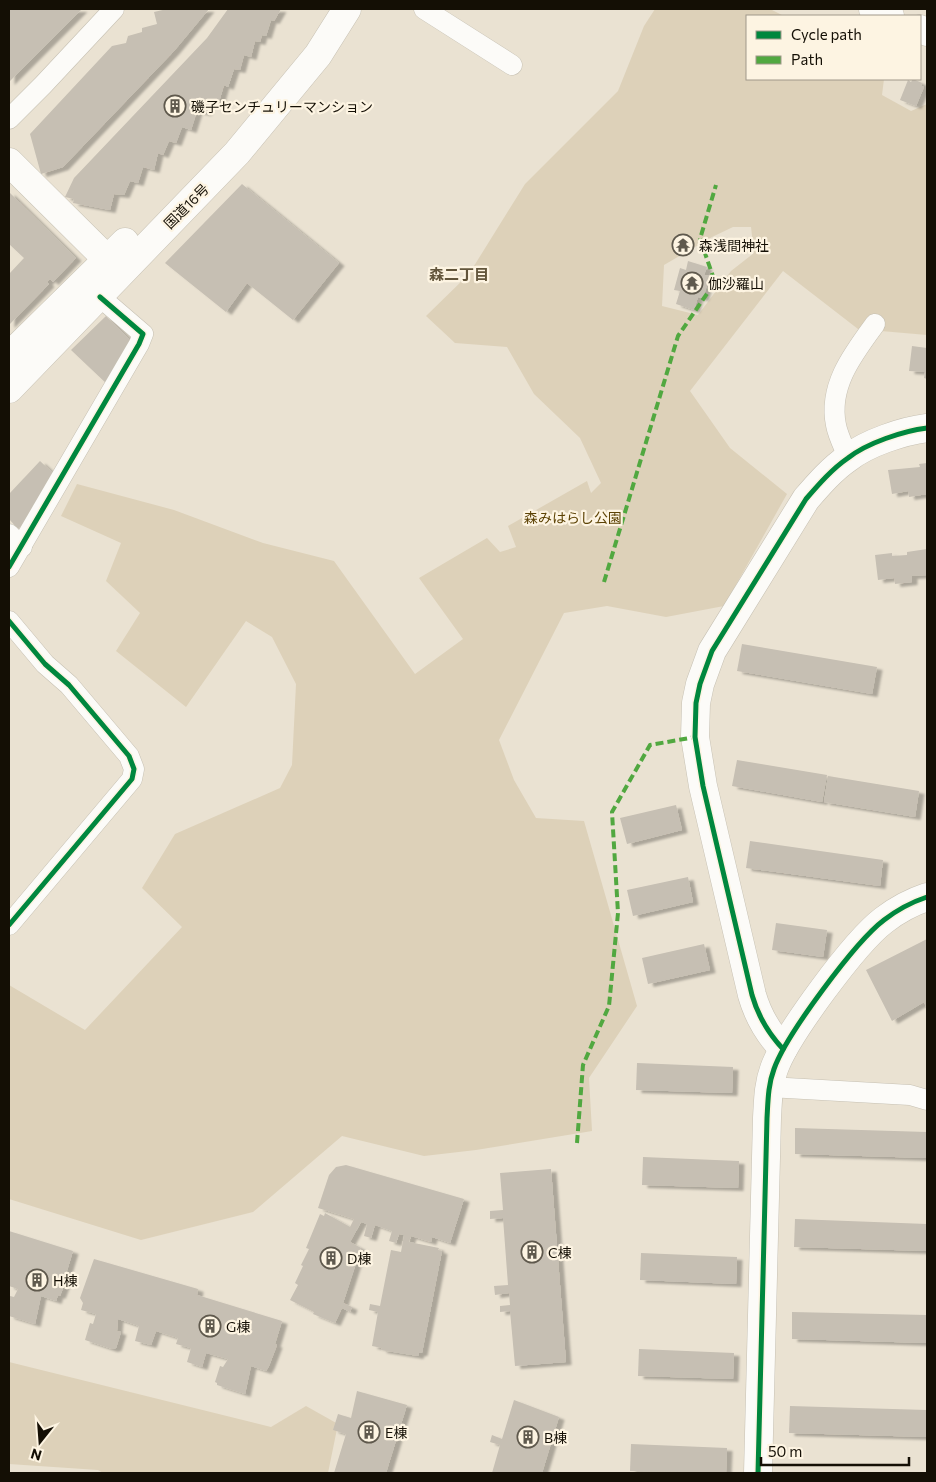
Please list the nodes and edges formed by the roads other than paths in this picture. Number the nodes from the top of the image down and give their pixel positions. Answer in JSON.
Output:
{"nodes":[{"id":1,"x":114,"y":9,"type":"edge"},
{"id":2,"x":326,"y":9,"type":"edge"},
{"id":3,"x":347,"y":9,"type":"edge"},
{"id":4,"x":424,"y":9,"type":"edge"},
{"id":5,"x":873,"y":9,"type":"edge"},
{"id":6,"x":888,"y":15,"type":"edge"},
{"id":7,"x":512,"y":65,"type":"dead end"},
{"id":8,"x":9,"y":119,"type":"edge"},
{"id":9,"x":9,"y":162,"type":"edge"},
{"id":10,"x":114,"y":266,"type":"junction"},
{"id":11,"x":100,"y":297,"type":"junction"},
{"id":12,"x":875,"y":324,"type":"dead end"},
{"id":13,"x":9,"y":356,"type":"edge"},
{"id":14,"x":9,"y":390,"type":"edge"},
{"id":15,"x":927,"y":428,"type":"edge"},
{"id":16,"x":848,"y":457,"type":"junction"},
{"id":17,"x":15,"y":540,"type":"edge"},
{"id":18,"x":9,"y":567,"type":"edge"},
{"id":19,"x":9,"y":621,"type":"edge"},
{"id":20,"x":927,"y":897,"type":"edge"},
{"id":21,"x":9,"y":925,"type":"edge"},
{"id":22,"x":784,"y":1049,"type":"junction"},
{"id":23,"x":769,"y":1087,"type":"junction"},
{"id":24,"x":927,"y":1100,"type":"edge"},
{"id":25,"x":758,"y":1473,"type":"edge"}],
"edges":[{"from":1,"to":8,"type":"street"},
{"from":2,"to":10,"type":"main road","name":"国道16号"},
{"from":3,"to":10,"type":"main road","name":"国道16号"},
{"from":4,"to":7,"type":"street"},
{"from":5,"to":6,"type":"main road"},
{"from":9,"to":10,"type":"main road"},
{"from":10,"to":11,"type":"main road","name":"国道16号"},
{"from":10,"to":13,"type":"main road","name":"国道16号"},
{"from":11,"to":14,"type":"main road","name":"国道16号"},
{"from":11,"to":17,"type":"street"},
{"from":12,"to":16,"type":"street"},
{"from":15,"to":16,"type":"main road"},
{"from":16,"to":22,"type":"main road"},
{"from":17,"to":18,"type":"street"},
{"from":19,"to":21,"type":"street"},
{"from":20,"to":22,"type":"main road"},
{"from":22,"to":23,"type":"main road"},
{"from":23,"to":24,"type":"street"},
{"from":23,"to":25,"type":"main road"}]}
